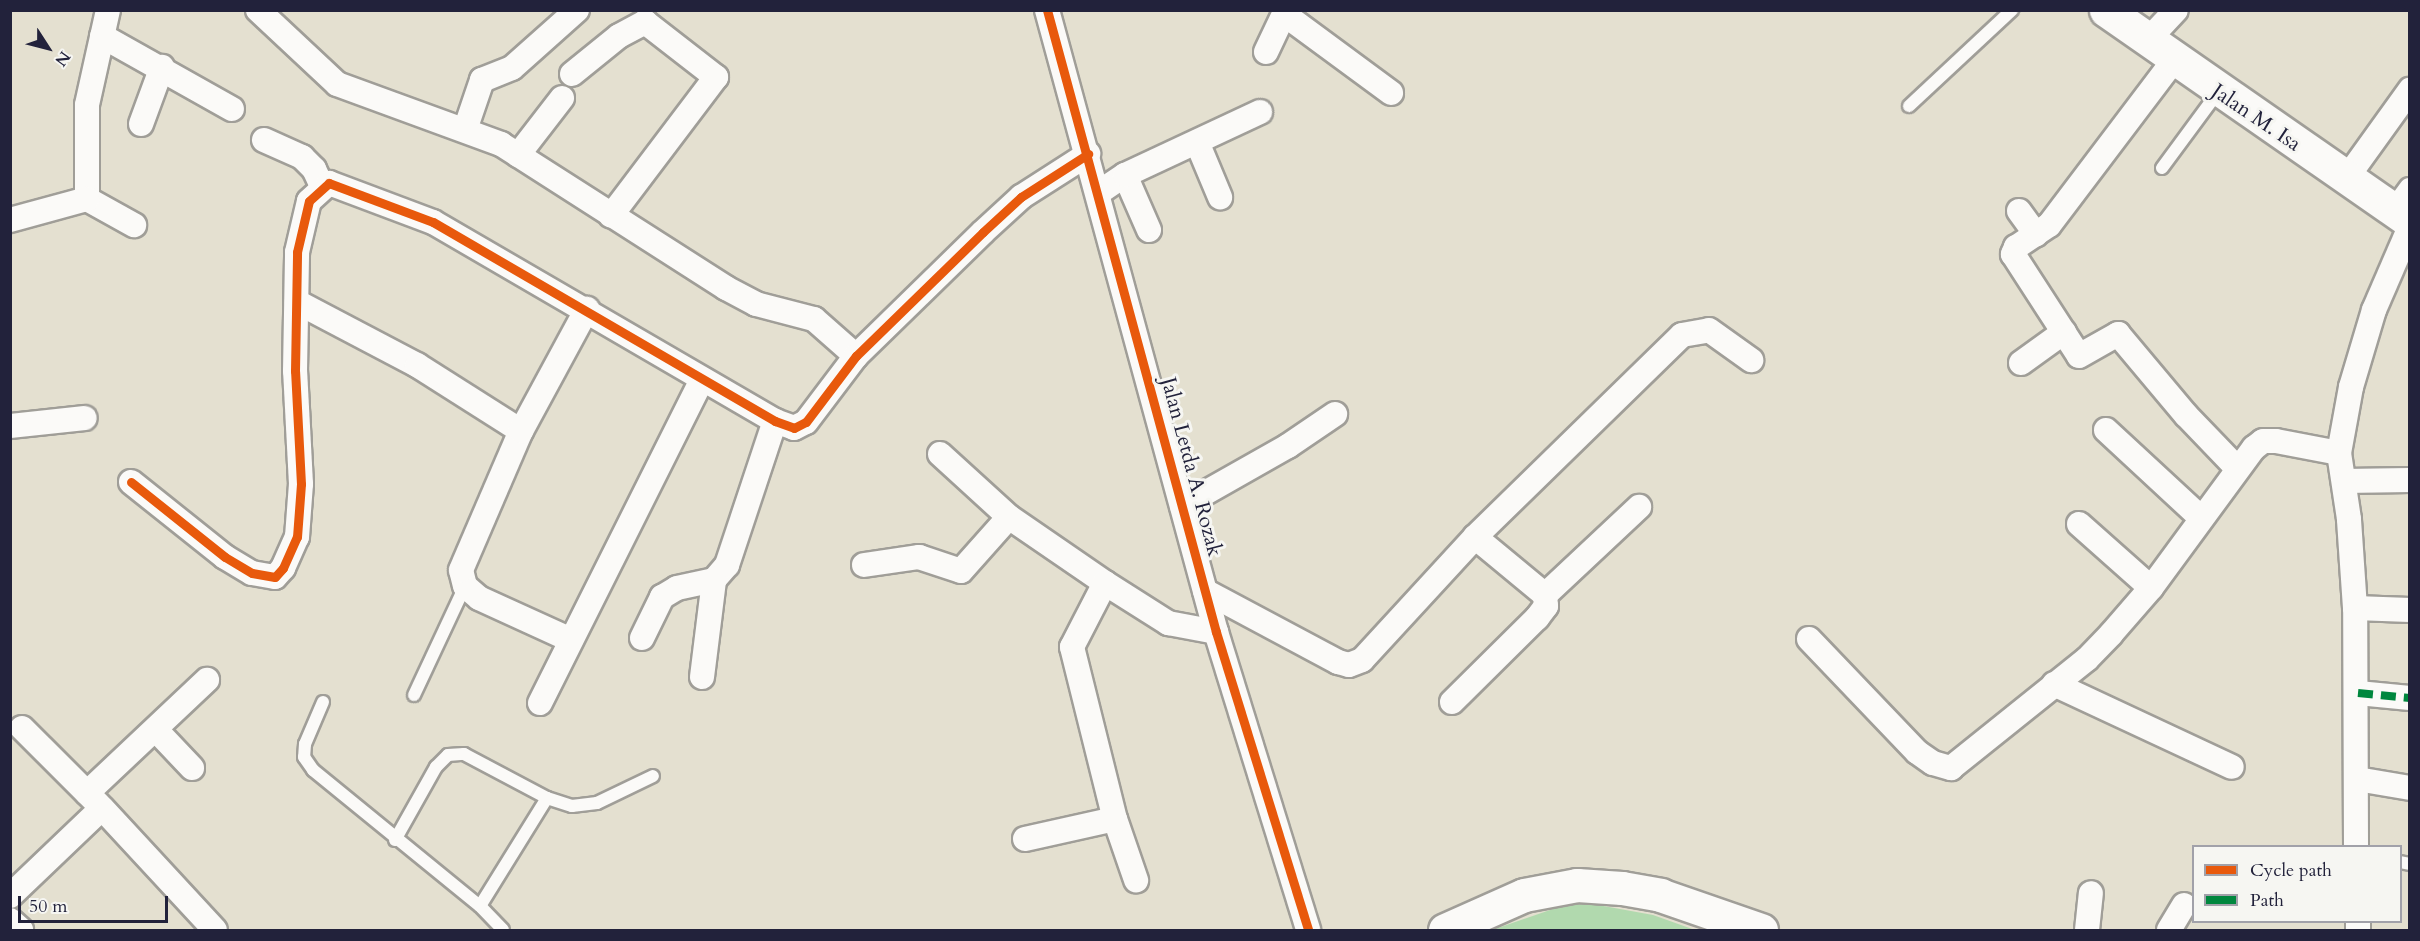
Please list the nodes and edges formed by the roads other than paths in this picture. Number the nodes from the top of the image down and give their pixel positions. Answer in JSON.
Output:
{"nodes":[{"id":1,"x":108,"y":10,"type":"edge"},
{"id":2,"x":258,"y":10,"type":"edge"},
{"id":3,"x":577,"y":10,"type":"edge"},
{"id":4,"x":1047,"y":10,"type":"edge"},
{"id":5,"x":2012,"y":10,"type":"edge"},
{"id":6,"x":2106,"y":10,"type":"edge"},
{"id":7,"x":2176,"y":10,"type":"edge"},
{"id":8,"x":1285,"y":12,"type":"edge"},
{"id":9,"x":102,"y":36,"type":"junction"},
{"id":10,"x":2147,"y":40,"type":"junction"},
{"id":11,"x":1266,"y":52,"type":"dead end"},
{"id":12,"x":2174,"y":60,"type":"junction"},
{"id":13,"x":162,"y":68,"type":"junction"},
{"id":14,"x":573,"y":74,"type":"dead end"},
{"id":15,"x":2409,"y":90,"type":"edge"},
{"id":16,"x":2218,"y":92,"type":"junction"},
{"id":17,"x":1391,"y":93,"type":"dead end"},
{"id":18,"x":562,"y":98,"type":"dead end"},
{"id":19,"x":1909,"y":106,"type":"dead end"},
{"id":20,"x":232,"y":109,"type":"dead end"},
{"id":21,"x":1260,"y":112,"type":"dead end"},
{"id":22,"x":141,"y":124,"type":"dead end"},
{"id":23,"x":465,"y":130,"type":"junction"},
{"id":24,"x":264,"y":140,"type":"dead end"},
{"id":25,"x":1197,"y":142,"type":"junction"},
{"id":26,"x":1088,"y":154,"type":"junction"},
{"id":27,"x":518,"y":155,"type":"junction"},
{"id":28,"x":2162,"y":168,"type":"dead end"},
{"id":29,"x":1125,"y":175,"type":"junction"},
{"id":30,"x":2346,"y":179,"type":"junction"},
{"id":31,"x":322,"y":186,"type":"junction"},
{"id":32,"x":1098,"y":193,"type":"junction"},
{"id":33,"x":1220,"y":197,"type":"dead end"},
{"id":34,"x":87,"y":199,"type":"junction"},
{"id":35,"x":2019,"y":211,"type":"dead end"},
{"id":36,"x":2406,"y":212,"type":"edge"},
{"id":37,"x":611,"y":216,"type":"junction"},
{"id":38,"x":10,"y":220,"type":"edge"},
{"id":39,"x":134,"y":225,"type":"dead end"},
{"id":40,"x":1149,"y":231,"type":"dead end"},
{"id":41,"x":2036,"y":234,"type":"junction"},
{"id":42,"x":297,"y":302,"type":"junction"},
{"id":43,"x":586,"y":309,"type":"junction"},
{"id":44,"x":2064,"y":332,"type":"junction"},
{"id":45,"x":856,"y":356,"type":"junction"},
{"id":46,"x":1751,"y":360,"type":"dead end"},
{"id":47,"x":2021,"y":363,"type":"dead end"},
{"id":48,"x":702,"y":379,"type":"junction"},
{"id":49,"x":1335,"y":414,"type":"dead end"},
{"id":50,"x":85,"y":418,"type":"dead end"},
{"id":51,"x":775,"y":421,"type":"junction"},
{"id":52,"x":10,"y":426,"type":"edge"},
{"id":53,"x":2106,"y":430,"type":"dead end"},
{"id":54,"x":521,"y":431,"type":"junction"},
{"id":55,"x":2339,"y":453,"type":"junction"},
{"id":56,"x":940,"y":454,"type":"dead end"},
{"id":57,"x":2237,"y":468,"type":"junction"},
{"id":58,"x":2409,"y":480,"type":"edge"},
{"id":59,"x":2344,"y":481,"type":"junction"},
{"id":60,"x":131,"y":482,"type":"dead end"},
{"id":61,"x":1182,"y":506,"type":"junction"},
{"id":62,"x":1639,"y":507,"type":"dead end"},
{"id":63,"x":1009,"y":517,"type":"junction"},
{"id":64,"x":2201,"y":518,"type":"junction"},
{"id":65,"x":2079,"y":524,"type":"dead end"},
{"id":66,"x":1475,"y":537,"type":"junction"},
{"id":67,"x":864,"y":565,"type":"dead end"},
{"id":68,"x":714,"y":580,"type":"junction"},
{"id":69,"x":1105,"y":583,"type":"junction"},
{"id":70,"x":465,"y":586,"type":"junction"},
{"id":71,"x":2151,"y":588,"type":"junction"},
{"id":72,"x":1205,"y":591,"type":"junction"},
{"id":73,"x":1545,"y":595,"type":"junction"},
{"id":74,"x":2355,"y":609,"type":"junction"},
{"id":75,"x":2409,"y":610,"type":"edge"},
{"id":76,"x":1216,"y":632,"type":"junction"},
{"id":77,"x":642,"y":638,"type":"dead end"},
{"id":78,"x":1809,"y":639,"type":"dead end"},
{"id":79,"x":571,"y":640,"type":"junction"},
{"id":80,"x":702,"y":677,"type":"dead end"},
{"id":81,"x":207,"y":680,"type":"dead end"},
{"id":82,"x":2054,"y":684,"type":"junction"},
{"id":83,"x":2358,"y":693,"type":"junction"},
{"id":84,"x":414,"y":695,"type":"dead end"},
{"id":85,"x":2409,"y":698,"type":"edge"},
{"id":86,"x":323,"y":702,"type":"dead end"},
{"id":87,"x":1452,"y":702,"type":"dead end"},
{"id":88,"x":540,"y":703,"type":"dead end"},
{"id":89,"x":22,"y":728,"type":"dead end"},
{"id":90,"x":157,"y":730,"type":"junction"},
{"id":91,"x":2232,"y":767,"type":"dead end"},
{"id":92,"x":192,"y":768,"type":"dead end"},
{"id":93,"x":653,"y":776,"type":"dead end"},
{"id":94,"x":2357,"y":779,"type":"junction"},
{"id":95,"x":2409,"y":788,"type":"edge"},
{"id":96,"x":547,"y":798,"type":"junction"},
{"id":97,"x":94,"y":800,"type":"junction"},
{"id":98,"x":1115,"y":819,"type":"junction"},
{"id":99,"x":1025,"y":839,"type":"dead end"},
{"id":100,"x":395,"y":840,"type":"junction"},
{"id":101,"x":2356,"y":845,"type":"edge"},
{"id":102,"x":1136,"y":880,"type":"dead end"},
{"id":103,"x":2091,"y":893,"type":"dead end"},
{"id":104,"x":10,"y":896,"type":"edge"},
{"id":105,"x":2184,"y":905,"type":"dead end"},
{"id":106,"x":480,"y":906,"type":"junction"},
{"id":107,"x":10,"y":920,"type":"edge"},
{"id":108,"x":21,"y":930,"type":"edge"},
{"id":109,"x":215,"y":930,"type":"edge"},
{"id":110,"x":503,"y":930,"type":"edge"},
{"id":111,"x":1308,"y":930,"type":"edge"},
{"id":112,"x":1445,"y":930,"type":"edge"},
{"id":113,"x":1761,"y":930,"type":"edge"},
{"id":114,"x":2088,"y":930,"type":"edge"},
{"id":115,"x":2169,"y":930,"type":"edge"}],
"edges":[{"from":1,"to":9,"type":"street"},
{"from":2,"to":23,"type":"street"},
{"from":3,"to":23,"type":"street"},
{"from":4,"to":26,"type":"street","name":"Jalan Letda A. Rozak"},
{"from":5,"to":19,"type":"lane"},
{"from":6,"to":10,"type":"main road","name":"Jalan M. Isa"},
{"from":7,"to":10,"type":"street"},
{"from":8,"to":11,"type":"street"},
{"from":8,"to":17,"type":"street"},
{"from":9,"to":13,"type":"street"},
{"from":9,"to":34,"type":"street"},
{"from":10,"to":12,"type":"main road","name":"Jalan M. Isa"},
{"from":12,"to":16,"type":"main road","name":"Jalan M. Isa"},
{"from":12,"to":41,"type":"street"},
{"from":13,"to":20,"type":"street"},
{"from":13,"to":22,"type":"street"},
{"from":14,"to":37,"type":"street"},
{"from":15,"to":30,"type":"street"},
{"from":16,"to":28,"type":"lane"},
{"from":16,"to":30,"type":"main road","name":"Jalan M. Isa"},
{"from":18,"to":27,"type":"street"},
{"from":21,"to":25,"type":"street"},
{"from":23,"to":27,"type":"street"},
{"from":24,"to":31,"type":"street"},
{"from":25,"to":29,"type":"street"},
{"from":25,"to":33,"type":"street"},
{"from":26,"to":32,"type":"street","name":"Jalan Letda A. Rozak"},
{"from":26,"to":45,"type":"street"},
{"from":27,"to":37,"type":"street"},
{"from":29,"to":32,"type":"street"},
{"from":29,"to":40,"type":"street"},
{"from":30,"to":36,"type":"main road","name":"Jalan M. Isa"},
{"from":31,"to":42,"type":"street"},
{"from":31,"to":43,"type":"street"},
{"from":32,"to":61,"type":"street","name":"Jalan Letda A. Rozak"},
{"from":34,"to":38,"type":"street"},
{"from":34,"to":39,"type":"street"},
{"from":35,"to":41,"type":"street"},
{"from":36,"to":55,"type":"street"},
{"from":37,"to":45,"type":"street"},
{"from":41,"to":44,"type":"street"},
{"from":42,"to":54,"type":"street"},
{"from":42,"to":60,"type":"street"},
{"from":43,"to":48,"type":"street"},
{"from":43,"to":54,"type":"street"},
{"from":44,"to":47,"type":"street"},
{"from":44,"to":57,"type":"street"},
{"from":45,"to":51,"type":"street"},
{"from":46,"to":66,"type":"street"},
{"from":48,"to":51,"type":"street"},
{"from":48,"to":79,"type":"street"},
{"from":49,"to":61,"type":"street"},
{"from":50,"to":52,"type":"street"},
{"from":51,"to":68,"type":"street"},
{"from":53,"to":64,"type":"street"},
{"from":54,"to":70,"type":"street"},
{"from":55,"to":57,"type":"street"},
{"from":55,"to":59,"type":"street"},
{"from":56,"to":63,"type":"street"},
{"from":57,"to":64,"type":"street"},
{"from":58,"to":59,"type":"street"},
{"from":59,"to":74,"type":"street"},
{"from":61,"to":72,"type":"street","name":"Jalan Letda A. Rozak"},
{"from":62,"to":73,"type":"street"},
{"from":63,"to":67,"type":"street"},
{"from":63,"to":69,"type":"street"},
{"from":64,"to":71,"type":"street"},
{"from":65,"to":71,"type":"street"},
{"from":66,"to":72,"type":"street"},
{"from":66,"to":73,"type":"street"},
{"from":68,"to":77,"type":"street"},
{"from":68,"to":80,"type":"street"},
{"from":69,"to":76,"type":"street"},
{"from":69,"to":98,"type":"street"},
{"from":70,"to":79,"type":"street"},
{"from":70,"to":84,"type":"lane"},
{"from":71,"to":82,"type":"street"},
{"from":72,"to":76,"type":"street","name":"Jalan Letda A. Rozak"},
{"from":73,"to":87,"type":"street"},
{"from":74,"to":75,"type":"street"},
{"from":74,"to":83,"type":"street"},
{"from":76,"to":111,"type":"street","name":"Jalan Letda A. Rozak"},
{"from":78,"to":82,"type":"street"},
{"from":79,"to":88,"type":"street"},
{"from":81,"to":90,"type":"street"},
{"from":82,"to":91,"type":"street"},
{"from":83,"to":85,"type":"street"},
{"from":83,"to":94,"type":"street"},
{"from":86,"to":100,"type":"lane"},
{"from":89,"to":97,"type":"street"},
{"from":90,"to":92,"type":"street"},
{"from":90,"to":97,"type":"street"},
{"from":93,"to":96,"type":"lane"},
{"from":94,"to":95,"type":"street"},
{"from":94,"to":101,"type":"street"},
{"from":96,"to":100,"type":"lane"},
{"from":96,"to":106,"type":"lane"},
{"from":97,"to":104,"type":"street"},
{"from":97,"to":109,"type":"street"},
{"from":98,"to":99,"type":"street"},
{"from":98,"to":102,"type":"street"},
{"from":100,"to":106,"type":"lane"},
{"from":103,"to":114,"type":"street"},
{"from":105,"to":115,"type":"street"},
{"from":106,"to":110,"type":"lane"},
{"from":107,"to":108,"type":"street"},
{"from":112,"to":113,"type":"main road"}]}
